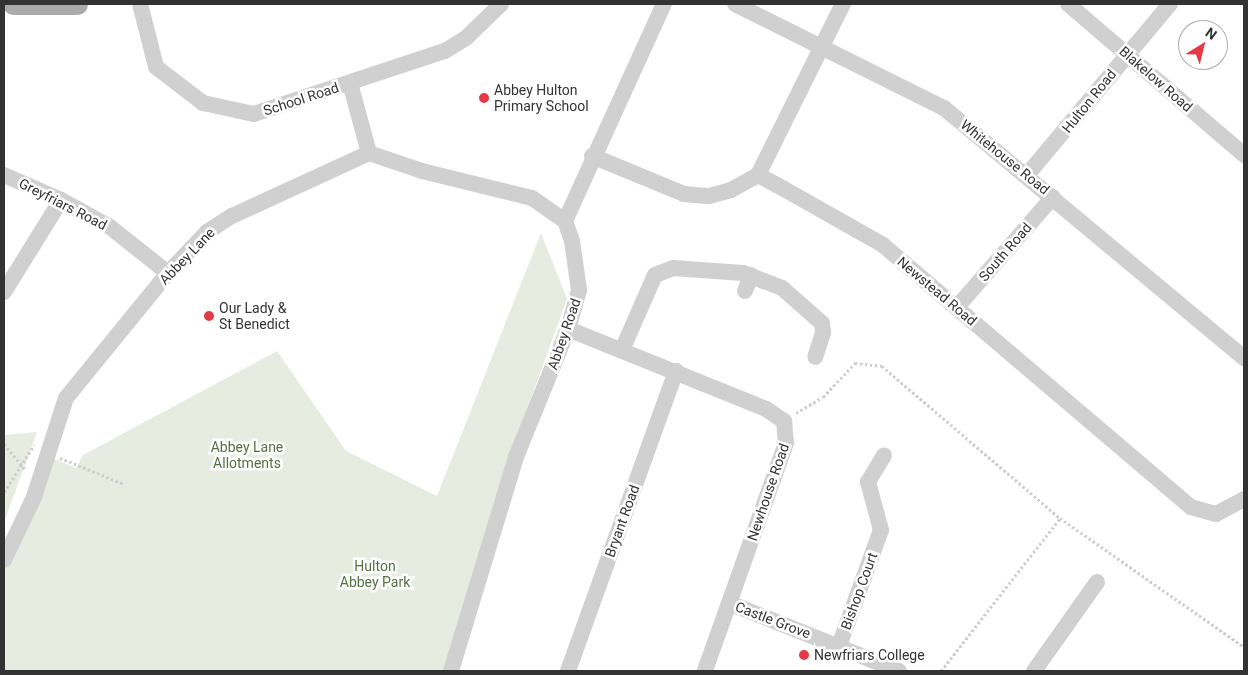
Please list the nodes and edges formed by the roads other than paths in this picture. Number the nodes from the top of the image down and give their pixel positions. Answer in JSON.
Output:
{"nodes":[{"id":1,"x":13,"y":4,"type":"edge"},
{"id":2,"x":77,"y":4,"type":"edge"},
{"id":3,"x":140,"y":4,"type":"edge"},
{"id":4,"x":501,"y":4,"type":"edge"},
{"id":5,"x":664,"y":4,"type":"edge"},
{"id":6,"x":735,"y":4,"type":"edge"},
{"id":7,"x":843,"y":4,"type":"edge"},
{"id":8,"x":1068,"y":4,"type":"edge"},
{"id":9,"x":1170,"y":4,"type":"edge"},
{"id":10,"x":821,"y":46,"type":"junction"},
{"id":11,"x":1127,"y":55,"type":"junction"},
{"id":12,"x":350,"y":83,"type":"junction"},
{"id":13,"x":369,"y":153,"type":"junction"},
{"id":14,"x":1244,"y":155,"type":"edge"},
{"id":15,"x":592,"y":156,"type":"junction"},
{"id":16,"x":4,"y":175,"type":"edge"},
{"id":17,"x":758,"y":175,"type":"junction"},
{"id":18,"x":1027,"y":175,"type":"junction"},
{"id":19,"x":1053,"y":197,"type":"junction"},
{"id":20,"x":61,"y":200,"type":"junction"},
{"id":21,"x":565,"y":221,"type":"junction"},
{"id":22,"x":168,"y":274,"type":"junction"},
{"id":23,"x":751,"y":275,"type":"junction"},
{"id":24,"x":745,"y":291,"type":"dead end"},
{"id":25,"x":4,"y":292,"type":"edge"},
{"id":26,"x":957,"y":307,"type":"junction"},
{"id":27,"x":568,"y":329,"type":"junction"},
{"id":28,"x":622,"y":350,"type":"junction"},
{"id":29,"x":815,"y":358,"type":"dead end"},
{"id":30,"x":1244,"y":358,"type":"edge"},
{"id":31,"x":676,"y":371,"type":"junction"},
{"id":32,"x":884,"y":455,"type":"dead end"},
{"id":33,"x":1244,"y":499,"type":"edge"},
{"id":34,"x":4,"y":560,"type":"edge"},
{"id":35,"x":1097,"y":582,"type":"dead end"},
{"id":36,"x":729,"y":603,"type":"junction"},
{"id":37,"x":839,"y":646,"type":"junction"},
{"id":38,"x":450,"y":671,"type":"edge"},
{"id":39,"x":568,"y":671,"type":"edge"},
{"id":40,"x":705,"y":671,"type":"edge"},
{"id":41,"x":899,"y":671,"type":"edge"},
{"id":42,"x":1034,"y":671,"type":"edge"}],
"edges":[{"from":1,"to":2,"type":"main road"},
{"from":3,"to":12,"type":"street","name":"School Road"},
{"from":4,"to":12,"type":"street","name":"School Road"},
{"from":5,"to":15,"type":"street"},
{"from":6,"to":10,"type":"street","name":"Whitehouse Road"},
{"from":7,"to":10,"type":"street"},
{"from":8,"to":11,"type":"street","name":"Blakelow Road"},
{"from":9,"to":11,"type":"street","name":"Hulton Road"},
{"from":10,"to":17,"type":"street"},
{"from":10,"to":18,"type":"street","name":"Whitehouse Road"},
{"from":11,"to":14,"type":"street","name":"Blakelow Road"},
{"from":11,"to":18,"type":"street","name":"Hulton Road"},
{"from":12,"to":13,"type":"street"},
{"from":13,"to":21,"type":"street"},
{"from":13,"to":22,"type":"street","name":"Abbey Lane"},
{"from":15,"to":17,"type":"street"},
{"from":15,"to":21,"type":"street"},
{"from":16,"to":20,"type":"street","name":"Greyfriars Road"},
{"from":17,"to":26,"type":"street","name":"Newstead Road"},
{"from":18,"to":19,"type":"street","name":"Whitehouse Road"},
{"from":19,"to":26,"type":"street","name":"South Road"},
{"from":19,"to":30,"type":"street","name":"Whitehouse Road"},
{"from":20,"to":22,"type":"street","name":"Greyfriars Road"},
{"from":20,"to":25,"type":"street"},
{"from":21,"to":27,"type":"street","name":"Abbey Road"},
{"from":22,"to":34,"type":"street","name":"Abbey Lane"},
{"from":23,"to":24,"type":"street"},
{"from":23,"to":28,"type":"street"},
{"from":23,"to":29,"type":"street"},
{"from":26,"to":33,"type":"street","name":"Newstead Road"},
{"from":27,"to":28,"type":"street"},
{"from":27,"to":38,"type":"street","name":"Abbey Road"},
{"from":28,"to":31,"type":"street"},
{"from":31,"to":36,"type":"street","name":"Newhouse Road"},
{"from":31,"to":39,"type":"street","name":"Bryant Road"},
{"from":32,"to":37,"type":"street","name":"Bishop Court"},
{"from":35,"to":42,"type":"street"},
{"from":36,"to":37,"type":"street","name":"Castle Grove"},
{"from":36,"to":40,"type":"street","name":"Newhouse Road"},
{"from":37,"to":41,"type":"street","name":"Castle Grove"}]}
